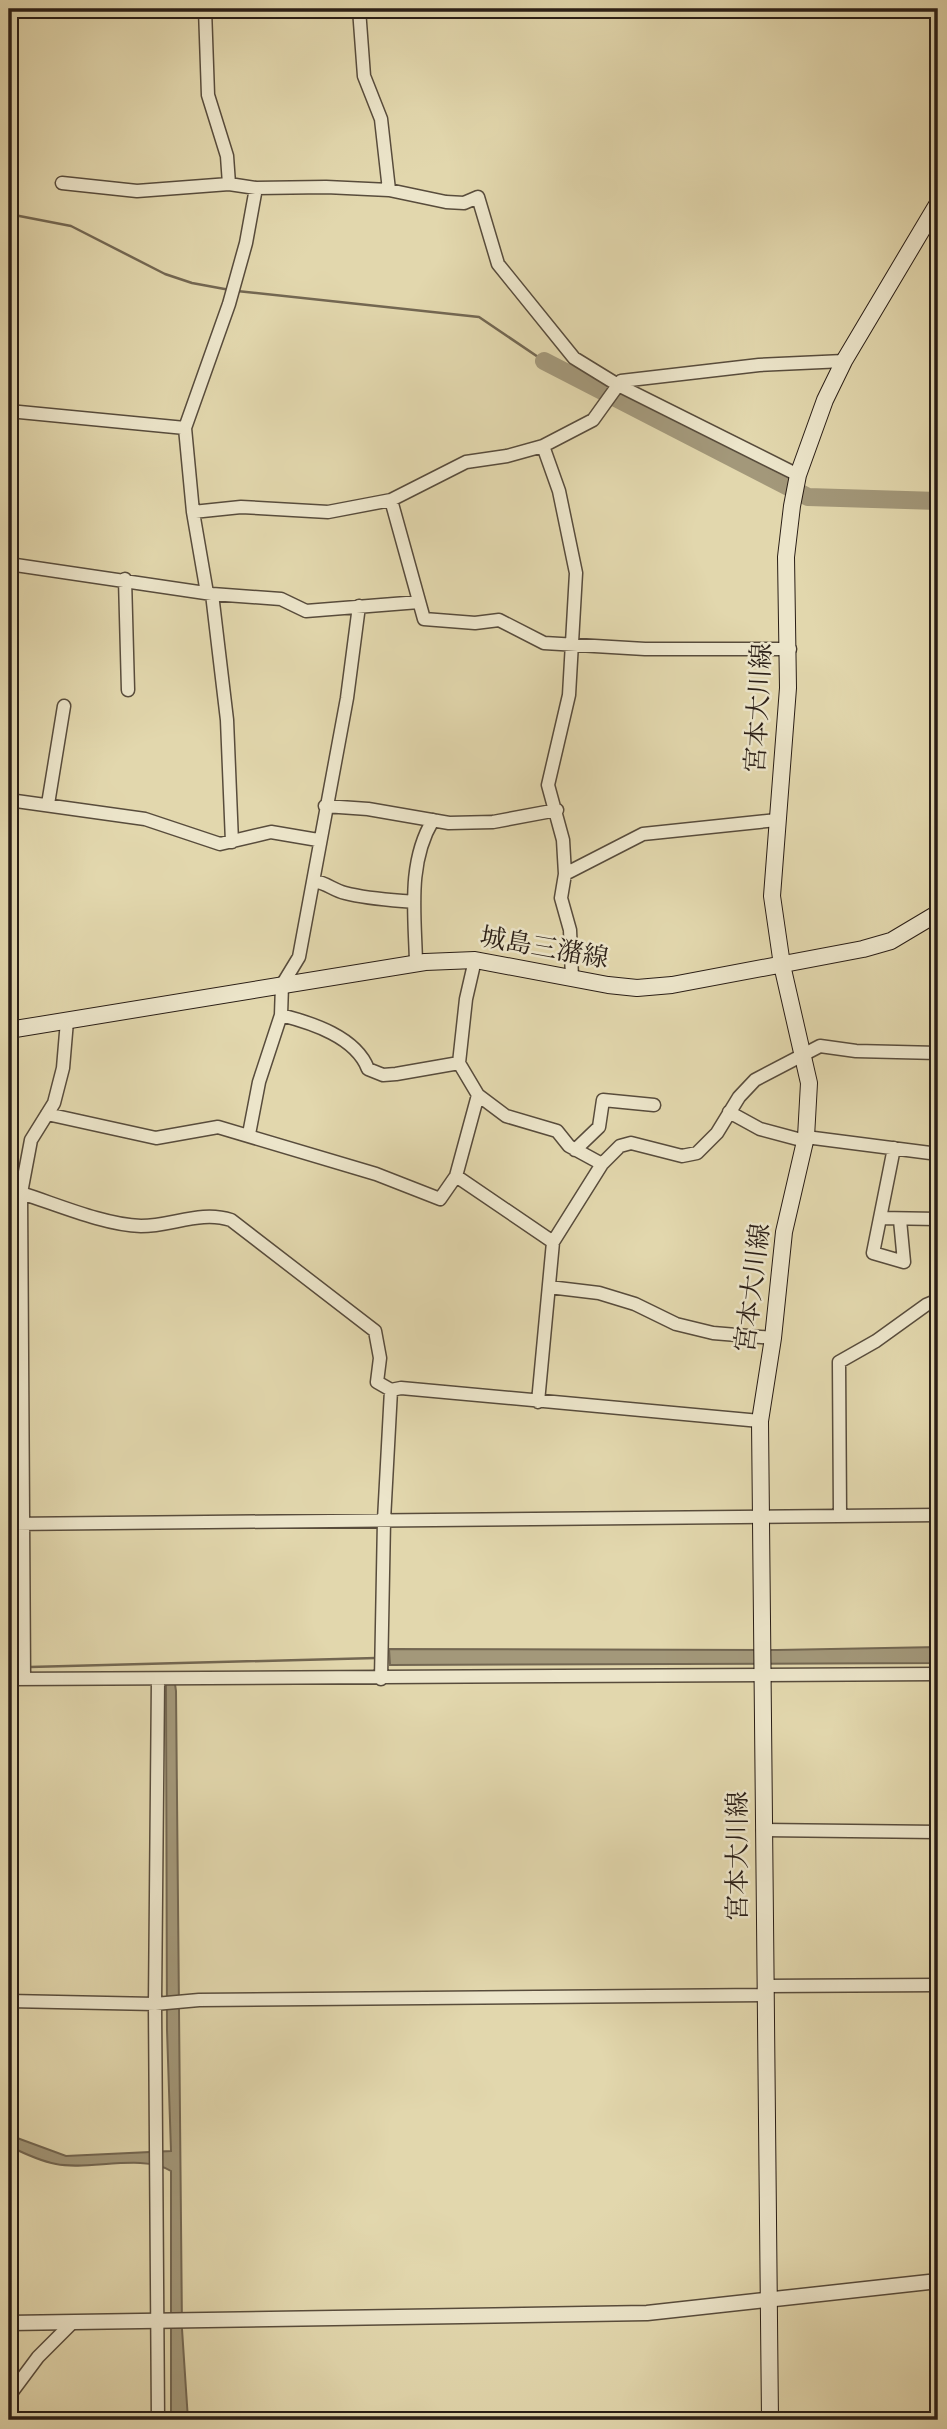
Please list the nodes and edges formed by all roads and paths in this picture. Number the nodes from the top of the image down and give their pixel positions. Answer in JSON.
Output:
{"nodes":[{"id":1,"x":205,"y":9,"type":"edge"},
{"id":2,"x":359,"y":9,"type":"edge"},
{"id":3,"x":62,"y":183,"type":"dead end"},
{"id":4,"x":229,"y":184,"type":"junction"},
{"id":5,"x":256,"y":188,"type":"junction"},
{"id":6,"x":389,"y":190,"type":"junction"},
{"id":7,"x":938,"y":203,"type":"edge"},
{"id":8,"x":844,"y":362,"type":"junction"},
{"id":9,"x":618,"y":385,"type":"junction"},
{"id":10,"x":9,"y":411,"type":"edge"},
{"id":11,"x":186,"y":428,"type":"junction"},
{"id":12,"x":543,"y":446,"type":"junction"},
{"id":13,"x":797,"y":479,"type":"junction"},
{"id":14,"x":391,"y":500,"type":"junction"},
{"id":15,"x":193,"y":512,"type":"junction"},
{"id":16,"x":9,"y":564,"type":"edge"},
{"id":17,"x":125,"y":579,"type":"junction"},
{"id":18,"x":209,"y":593,"type":"junction"},
{"id":19,"x":419,"y":602,"type":"junction"},
{"id":20,"x":359,"y":606,"type":"junction"},
{"id":21,"x":573,"y":645,"type":"junction"},
{"id":22,"x":789,"y":649,"type":"junction"},
{"id":23,"x":128,"y":690,"type":"dead end"},
{"id":24,"x":64,"y":706,"type":"dead end"},
{"id":25,"x":9,"y":800,"type":"edge"},
{"id":26,"x":48,"y":804,"type":"junction"},
{"id":27,"x":325,"y":806,"type":"junction"},
{"id":28,"x":557,"y":810,"type":"junction"},
{"id":29,"x":433,"y":820,"type":"junction"},
{"id":30,"x":777,"y":820,"type":"junction"},
{"id":31,"x":318,"y":840,"type":"junction"},
{"id":32,"x":232,"y":842,"type":"junction"},
{"id":33,"x":565,"y":874,"type":"junction"},
{"id":34,"x":314,"y":881,"type":"junction"},
{"id":35,"x":414,"y":902,"type":"junction"},
{"id":36,"x":938,"y":913,"type":"edge"},
{"id":37,"x":475,"y":960,"type":"junction"},
{"id":38,"x":416,"y":963,"type":"junction"},
{"id":39,"x":782,"y":965,"type":"junction"},
{"id":40,"x":572,"y":978,"type":"junction"},
{"id":41,"x":282,"y":985,"type":"junction"},
{"id":42,"x":281,"y":1015,"type":"junction"},
{"id":43,"x":67,"y":1021,"type":"junction"},
{"id":44,"x":9,"y":1030,"type":"edge"},
{"id":45,"x":938,"y":1054,"type":"edge"},
{"id":46,"x":803,"y":1055,"type":"junction"},
{"id":47,"x":459,"y":1063,"type":"junction"},
{"id":48,"x":478,"y":1095,"type":"junction"},
{"id":49,"x":654,"y":1105,"type":"dead end"},
{"id":50,"x":729,"y":1112,"type":"junction"},
{"id":51,"x":47,"y":1114,"type":"junction"},
{"id":52,"x":249,"y":1134,"type":"junction"},
{"id":53,"x":805,"y":1139,"type":"junction"},
{"id":54,"x":894,"y":1148,"type":"junction"},
{"id":55,"x":575,"y":1150,"type":"junction"},
{"id":56,"x":938,"y":1154,"type":"edge"},
{"id":57,"x":602,"y":1164,"type":"junction"},
{"id":58,"x":456,"y":1176,"type":"junction"},
{"id":59,"x":21,"y":1193,"type":"junction"},
{"id":60,"x":880,"y":1217,"type":"junction"},
{"id":61,"x":938,"y":1219,"type":"edge"},
{"id":62,"x":900,"y":1220,"type":"junction"},
{"id":63,"x":15,"y":1235,"type":"edge"},
{"id":64,"x":554,"y":1242,"type":"junction"},
{"id":65,"x":549,"y":1287,"type":"junction"},
{"id":66,"x":938,"y":1300,"type":"edge"},
{"id":67,"x":773,"y":1338,"type":"junction"},
{"id":68,"x":391,"y":1390,"type":"junction"},
{"id":69,"x":538,"y":1402,"type":"junction"},
{"id":70,"x":760,"y":1421,"type":"junction"},
{"id":71,"x":840,"y":1515,"type":"junction"},
{"id":72,"x":938,"y":1515,"type":"edge"},
{"id":73,"x":761,"y":1518,"type":"junction"},
{"id":74,"x":384,"y":1520,"type":"junction"},
{"id":75,"x":9,"y":1524,"type":"edge"},
{"id":76,"x":24,"y":1524,"type":"junction"},
{"id":77,"x":763,"y":1673,"type":"junction"},
{"id":78,"x":938,"y":1674,"type":"edge"},
{"id":79,"x":9,"y":1679,"type":"edge"},
{"id":80,"x":24,"y":1679,"type":"junction"},
{"id":81,"x":381,"y":1679,"type":"junction"},
{"id":82,"x":167,"y":1680,"type":"junction"},
{"id":83,"x":763,"y":1830,"type":"junction"},
{"id":84,"x":938,"y":1832,"type":"edge"},
{"id":85,"x":938,"y":1984,"type":"edge"},
{"id":86,"x":765,"y":1991,"type":"junction"},
{"id":87,"x":9,"y":2001,"type":"edge"},
{"id":88,"x":159,"y":2003,"type":"junction"},
{"id":89,"x":938,"y":2281,"type":"edge"},
{"id":90,"x":768,"y":2301,"type":"junction"},
{"id":91,"x":158,"y":2321,"type":"junction"},
{"id":92,"x":9,"y":2323,"type":"edge"},
{"id":93,"x":71,"y":2324,"type":"junction"},
{"id":94,"x":9,"y":2396,"type":"edge"},
{"id":95,"x":158,"y":2420,"type":"edge"},
{"id":96,"x":770,"y":2420,"type":"edge"}],
"edges":[{"from":1,"to":4,"type":"street"},
{"from":2,"to":6,"type":"street"},
{"from":3,"to":4,"type":"street"},
{"from":4,"to":5,"type":"street"},
{"from":5,"to":6,"type":"street"},
{"from":5,"to":11,"type":"street"},
{"from":6,"to":9,"type":"street"},
{"from":7,"to":8,"type":"main road","name":"宮本大川線"},
{"from":8,"to":9,"type":"street"},
{"from":8,"to":13,"type":"main road","name":"宮本大川線"},
{"from":9,"to":12,"type":"street"},
{"from":9,"to":13,"type":"street"},
{"from":10,"to":11,"type":"street"},
{"from":11,"to":15,"type":"street"},
{"from":12,"to":14,"type":"street"},
{"from":12,"to":21,"type":"street"},
{"from":13,"to":22,"type":"main road","name":"宮本大川線"},
{"from":14,"to":15,"type":"street"},
{"from":14,"to":19,"type":"street"},
{"from":15,"to":18,"type":"street"},
{"from":16,"to":17,"type":"street"},
{"from":17,"to":18,"type":"street"},
{"from":17,"to":23,"type":"street"},
{"from":18,"to":20,"type":"street"},
{"from":18,"to":32,"type":"street"},
{"from":19,"to":20,"type":"street"},
{"from":19,"to":21,"type":"street"},
{"from":20,"to":27,"type":"street"},
{"from":21,"to":22,"type":"street"},
{"from":21,"to":28,"type":"street"},
{"from":22,"to":30,"type":"main road","name":"宮本大川線"},
{"from":24,"to":26,"type":"street"},
{"from":25,"to":26,"type":"street"},
{"from":26,"to":32,"type":"street"},
{"from":27,"to":29,"type":"street"},
{"from":27,"to":31,"type":"street"},
{"from":28,"to":29,"type":"street"},
{"from":28,"to":33,"type":"street"},
{"from":29,"to":35,"type":"street"},
{"from":30,"to":33,"type":"street"},
{"from":30,"to":39,"type":"main road","name":"宮本大川線"},
{"from":31,"to":32,"type":"street"},
{"from":31,"to":34,"type":"street"},
{"from":33,"to":40,"type":"street"},
{"from":34,"to":35,"type":"street"},
{"from":34,"to":41,"type":"street"},
{"from":35,"to":38,"type":"street"},
{"from":36,"to":39,"type":"main road","name":"城島三潴線"},
{"from":37,"to":38,"type":"main road","name":"城島三潴線"},
{"from":37,"to":40,"type":"main road","name":"城島三潴線"},
{"from":37,"to":47,"type":"street"},
{"from":38,"to":41,"type":"main road","name":"城島三潴線"},
{"from":39,"to":40,"type":"main road","name":"城島三潴線"},
{"from":39,"to":46,"type":"main road","name":"宮本大川線"},
{"from":41,"to":42,"type":"street"},
{"from":41,"to":43,"type":"main road","name":"城島三潴線"},
{"from":42,"to":47,"type":"street"},
{"from":42,"to":52,"type":"street"},
{"from":43,"to":44,"type":"main road","name":"城島三潴線"},
{"from":43,"to":51,"type":"street"},
{"from":45,"to":46,"type":"street"},
{"from":46,"to":50,"type":"street"},
{"from":46,"to":53,"type":"main road","name":"宮本大川線"},
{"from":47,"to":48,"type":"street"},
{"from":48,"to":55,"type":"street"},
{"from":48,"to":58,"type":"street"},
{"from":49,"to":55,"type":"street"},
{"from":50,"to":53,"type":"street"},
{"from":50,"to":57,"type":"street"},
{"from":51,"to":52,"type":"street"},
{"from":51,"to":59,"type":"street"},
{"from":52,"to":58,"type":"street"},
{"from":53,"to":54,"type":"street"},
{"from":53,"to":67,"type":"main road","name":"宮本大川線"},
{"from":54,"to":56,"type":"street"},
{"from":54,"to":60,"type":"street"},
{"from":55,"to":57,"type":"street"},
{"from":57,"to":64,"type":"street"},
{"from":58,"to":64,"type":"street"},
{"from":59,"to":63,"type":"street"},
{"from":59,"to":68,"type":"street"},
{"from":60,"to":62,"type":"street"},
{"from":60,"to":62,"type":"street"},
{"from":61,"to":62,"type":"street"},
{"from":63,"to":76,"type":"street"},
{"from":64,"to":65,"type":"street"},
{"from":65,"to":67,"type":"street"},
{"from":65,"to":69,"type":"street"},
{"from":66,"to":71,"type":"street"},
{"from":67,"to":70,"type":"main road","name":"宮本大川線"},
{"from":68,"to":69,"type":"street"},
{"from":68,"to":74,"type":"street"},
{"from":69,"to":70,"type":"street"},
{"from":70,"to":73,"type":"main road","name":"宮本大川線"},
{"from":71,"to":72,"type":"street"},
{"from":71,"to":73,"type":"street"},
{"from":73,"to":74,"type":"street"},
{"from":73,"to":77,"type":"main road","name":"宮本大川線"},
{"from":74,"to":76,"type":"street"},
{"from":74,"to":81,"type":"street"},
{"from":75,"to":76,"type":"street"},
{"from":76,"to":80,"type":"street"},
{"from":77,"to":78,"type":"street"},
{"from":77,"to":81,"type":"street"},
{"from":77,"to":83,"type":"main road","name":"宮本大川線"},
{"from":79,"to":80,"type":"street"},
{"from":80,"to":82,"type":"street"},
{"from":81,"to":82,"type":"street"},
{"from":82,"to":88,"type":"street"},
{"from":83,"to":84,"type":"street"},
{"from":83,"to":86,"type":"main road","name":"宮本大川線"},
{"from":85,"to":86,"type":"street"},
{"from":86,"to":88,"type":"street"},
{"from":86,"to":90,"type":"main road","name":"宮本大川線"},
{"from":87,"to":88,"type":"street"},
{"from":88,"to":91,"type":"street"},
{"from":89,"to":90,"type":"street"},
{"from":90,"to":91,"type":"street"},
{"from":90,"to":96,"type":"main road","name":"宮本大川線"},
{"from":91,"to":93,"type":"street"},
{"from":91,"to":95,"type":"street"},
{"from":92,"to":93,"type":"street"},
{"from":93,"to":94,"type":"street"}]}
